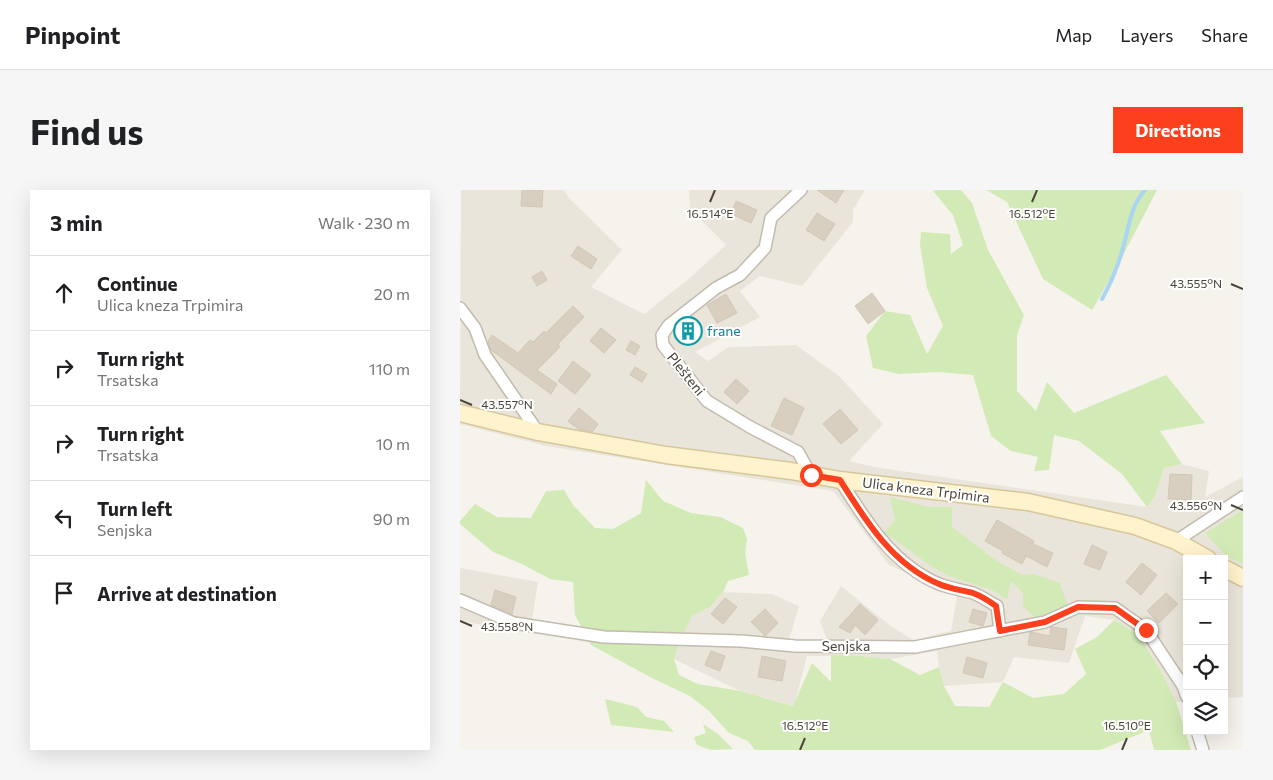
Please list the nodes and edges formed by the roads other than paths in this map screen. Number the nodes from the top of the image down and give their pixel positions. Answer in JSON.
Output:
{"nodes":[{"id":1,"x":801,"y":190,"type":"edge"},
{"id":2,"x":460,"y":308,"type":"edge"},
{"id":3,"x":460,"y":412,"type":"edge"},
{"id":4,"x":538,"y":432,"type":"junction"},
{"id":5,"x":811,"y":475,"type":"junction"},
{"id":6,"x":840,"y":480,"type":"junction"},
{"id":7,"x":1243,"y":497,"type":"edge"},
{"id":8,"x":1176,"y":541,"type":"junction"},
{"id":9,"x":1201,"y":555,"type":"edge"},
{"id":10,"x":1228,"y":570,"type":"edge"},
{"id":11,"x":1243,"y":578,"type":"edge"},
{"id":12,"x":460,"y":600,"type":"edge"},
{"id":13,"x":1000,"y":631,"type":"junction"},
{"id":14,"x":1184,"y":690,"type":"edge"},
{"id":15,"x":1198,"y":735,"type":"edge"},
{"id":16,"x":1203,"y":750,"type":"edge"}],
"edges":[{"from":1,"to":5,"type":"street","name":"Plešteni"},
{"from":2,"to":4,"type":"street"},
{"from":3,"to":4,"type":"main road","name":"Ulica kneza Trpimira"},
{"from":4,"to":5,"type":"main road","name":"Ulica kneza Trpimira"},
{"from":5,"to":6,"type":"main road","name":"Ulica kneza Trpimira"},
{"from":6,"to":8,"type":"main road","name":"Ulica kneza Trpimira"},
{"from":6,"to":13,"type":"street"},
{"from":7,"to":8,"type":"street"},
{"from":8,"to":9,"type":"main road","name":"Ulica kneza Trpimira"},
{"from":10,"to":11,"type":"main road"},
{"from":12,"to":13,"type":"street","name":"Senjska"},
{"from":13,"to":14,"type":"street","name":"Senjska"},
{"from":15,"to":16,"type":"street"}]}
